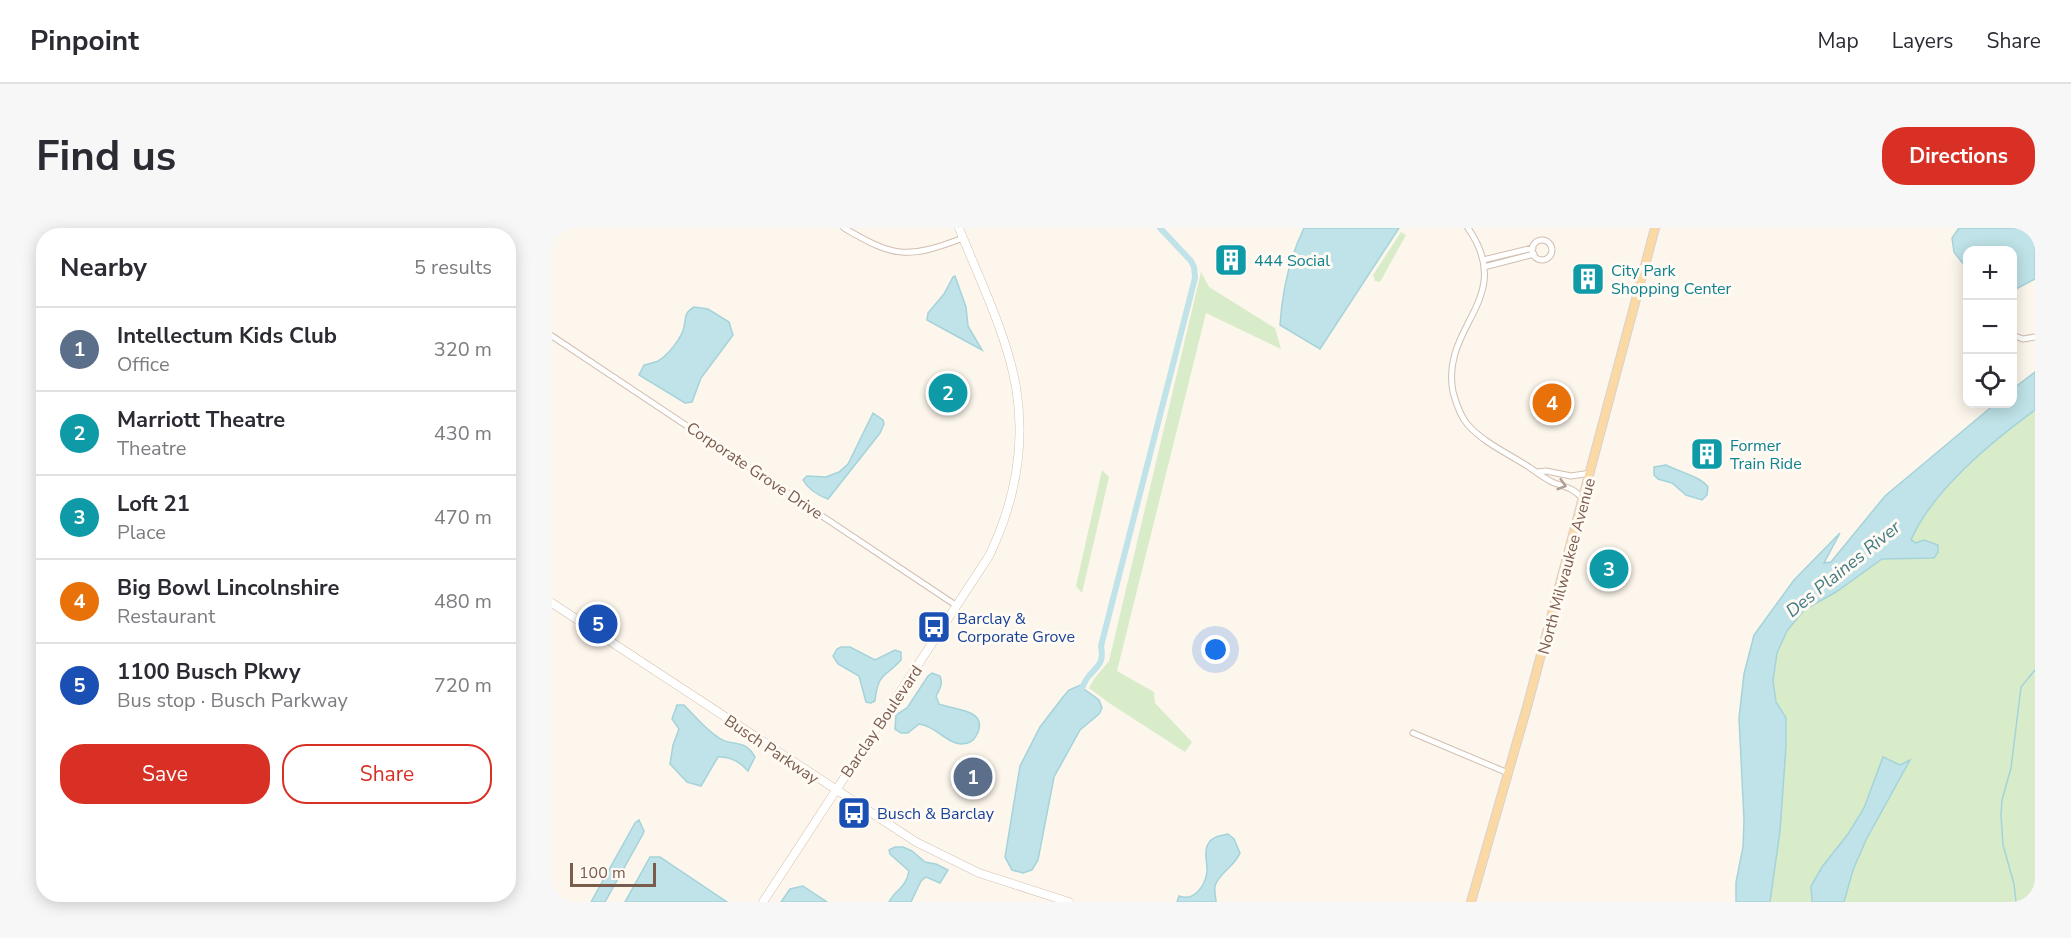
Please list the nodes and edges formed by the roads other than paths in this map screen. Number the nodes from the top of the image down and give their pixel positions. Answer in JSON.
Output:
{"nodes":[{"id":1,"x":844,"y":228,"type":"edge"},
{"id":2,"x":959,"y":228,"type":"edge"},
{"id":3,"x":1468,"y":228,"type":"edge"},
{"id":4,"x":1655,"y":228,"type":"edge"},
{"id":5,"x":963,"y":238,"type":"junction"},
{"id":6,"x":1483,"y":260,"type":"junction"},
{"id":7,"x":1484,"y":267,"type":"junction"},
{"id":8,"x":552,"y":336,"type":"edge"},
{"id":9,"x":2017,"y":337,"type":"edge"},
{"id":10,"x":2035,"y":337,"type":"edge"},
{"id":11,"x":1537,"y":472,"type":"junction"},
{"id":12,"x":1591,"y":473,"type":"junction"},
{"id":13,"x":1584,"y":500,"type":"junction"},
{"id":14,"x":552,"y":603,"type":"edge"},
{"id":15,"x":957,"y":606,"type":"junction"},
{"id":16,"x":1413,"y":733,"type":"dead end"},
{"id":17,"x":1508,"y":773,"type":"junction"},
{"id":18,"x":834,"y":790,"type":"junction"},
{"id":19,"x":763,"y":902,"type":"edge"},
{"id":20,"x":1069,"y":902,"type":"edge"},
{"id":21,"x":1471,"y":902,"type":"edge"}],
"edges":[{"from":1,"to":5,"type":"street"},
{"from":2,"to":5,"type":"street","name":"Barclay Boulevard"},
{"from":3,"to":6,"type":"street"},
{"from":4,"to":12,"type":"main road","name":"North Milwaukee Avenue"},
{"from":5,"to":15,"type":"street","name":"Barclay Boulevard"},
{"from":6,"to":7,"type":"street"},
{"from":6,"to":7,"type":"street"},
{"from":7,"to":11,"type":"street"},
{"from":8,"to":15,"type":"street","name":"Corporate Grove Drive"},
{"from":9,"to":10,"type":"street"},
{"from":11,"to":12,"type":"street"},
{"from":11,"to":13,"type":"street","one_way":true},
{"from":12,"to":13,"type":"main road","name":"North Milwaukee Avenue"},
{"from":13,"to":17,"type":"main road","name":"North Milwaukee Avenue"},
{"from":14,"to":18,"type":"street","name":"Busch Parkway"},
{"from":15,"to":18,"type":"street","name":"Barclay Boulevard"},
{"from":16,"to":17,"type":"street"},
{"from":17,"to":21,"type":"main road","name":"North Milwaukee Avenue"},
{"from":18,"to":19,"type":"street","name":"Barclay Boulevard"},
{"from":18,"to":20,"type":"street","name":"Busch Parkway"}]}
